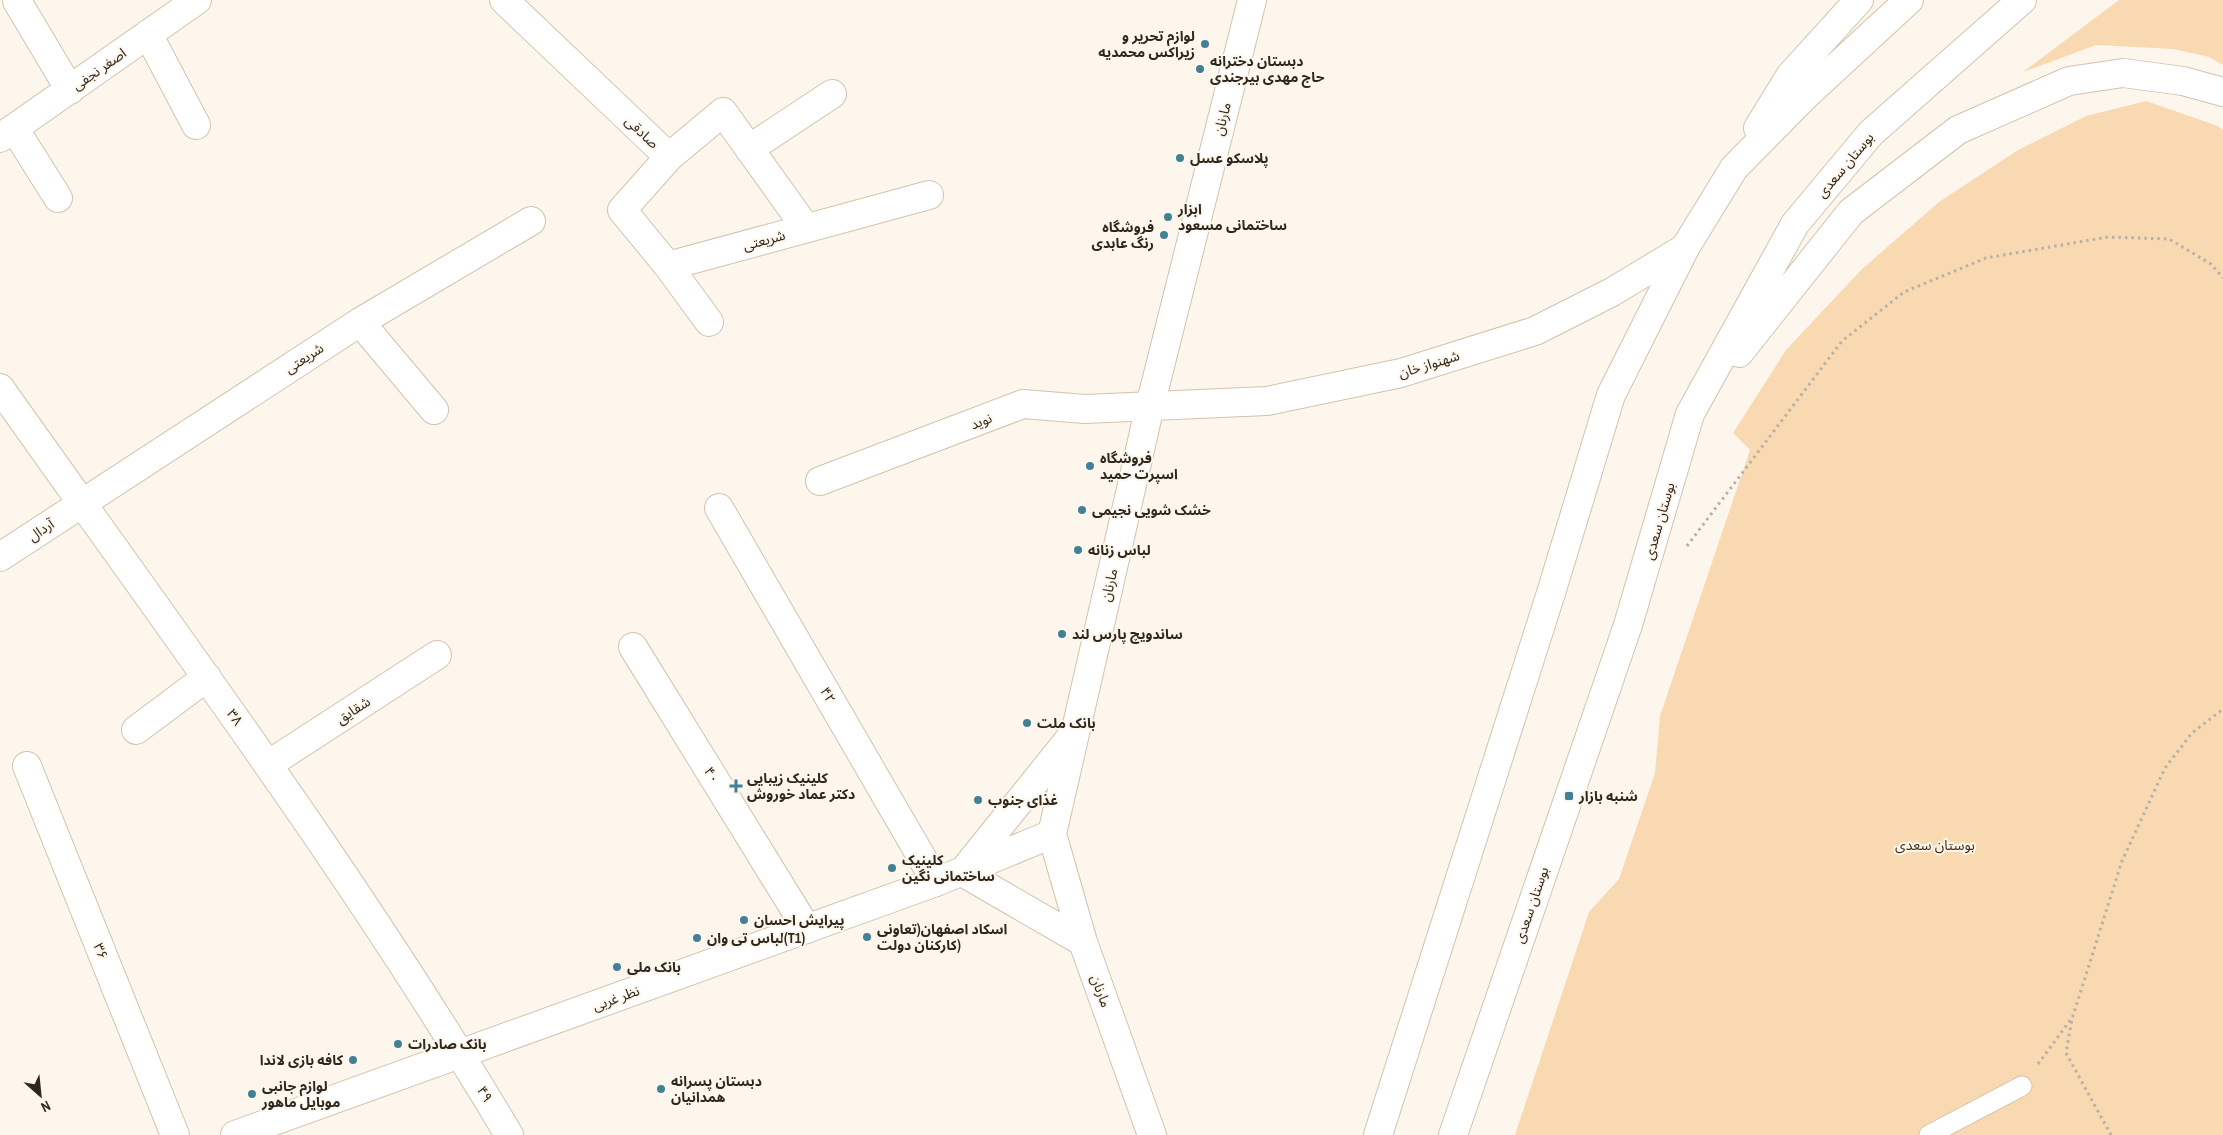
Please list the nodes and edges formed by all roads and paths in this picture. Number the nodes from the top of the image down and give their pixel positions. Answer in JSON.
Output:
{"nodes":[{"id":1,"x":504,"y":0,"type":"edge"},
{"id":2,"x":1252,"y":0,"type":"edge"},
{"id":3,"x":1859,"y":0,"type":"edge"},
{"id":4,"x":1909,"y":0,"type":"edge"},
{"id":5,"x":2022,"y":0,"type":"edge"},
{"id":6,"x":17,"y":1,"type":"dead end"},
{"id":7,"x":185,"y":3,"type":"edge"},
{"id":8,"x":148,"y":34,"type":"junction"},
{"id":9,"x":70,"y":90,"type":"junction"},
{"id":10,"x":2223,"y":92,"type":"edge"},
{"id":11,"x":832,"y":94,"type":"dead end"},
{"id":12,"x":196,"y":124,"type":"dead end"},
{"id":13,"x":7,"y":133,"type":"edge"},
{"id":14,"x":749,"y":149,"type":"junction"},
{"id":15,"x":669,"y":157,"type":"junction"},
{"id":16,"x":1734,"y":168,"type":"junction"},
{"id":17,"x":929,"y":195,"type":"dead end"},
{"id":18,"x":58,"y":198,"type":"dead end"},
{"id":19,"x":531,"y":221,"type":"dead end"},
{"id":20,"x":806,"y":228,"type":"junction"},
{"id":21,"x":1685,"y":248,"type":"junction"},
{"id":22,"x":668,"y":266,"type":"junction"},
{"id":23,"x":2223,"y":278,"type":"edge"},
{"id":24,"x":360,"y":322,"type":"junction"},
{"id":25,"x":709,"y":322,"type":"dead end"},
{"id":26,"x":0,"y":388,"type":"edge"},
{"id":27,"x":1150,"y":406,"type":"junction"},
{"id":28,"x":434,"y":410,"type":"dead end"},
{"id":29,"x":1690,"y":414,"type":"junction"},
{"id":30,"x":820,"y":481,"type":"dead end"},
{"id":31,"x":81,"y":503,"type":"junction"},
{"id":32,"x":719,"y":508,"type":"dead end"},
{"id":33,"x":1682,"y":554,"type":"dead end"},
{"id":34,"x":0,"y":557,"type":"edge"},
{"id":35,"x":633,"y":647,"type":"dead end"},
{"id":36,"x":437,"y":655,"type":"dead end"},
{"id":37,"x":207,"y":677,"type":"junction"},
{"id":38,"x":2223,"y":709,"type":"edge"},
{"id":39,"x":136,"y":730,"type":"dead end"},
{"id":40,"x":1076,"y":732,"type":"junction"},
{"id":41,"x":269,"y":764,"type":"junction"},
{"id":42,"x":26,"y":766,"type":"dead end"},
{"id":43,"x":1052,"y":834,"type":"junction"},
{"id":44,"x":962,"y":872,"type":"junction"},
{"id":45,"x":936,"y":882,"type":"junction"},
{"id":46,"x":807,"y":929,"type":"junction"},
{"id":47,"x":1083,"y":942,"type":"junction"},
{"id":48,"x":2072,"y":1019,"type":"junction"},
{"id":49,"x":460,"y":1054,"type":"junction"},
{"id":50,"x":2022,"y":1086,"type":"joint"},
{"id":51,"x":175,"y":1135,"type":"edge"},
{"id":52,"x":235,"y":1135,"type":"edge"},
{"id":53,"x":509,"y":1135,"type":"edge"},
{"id":54,"x":1152,"y":1135,"type":"edge"},
{"id":55,"x":1378,"y":1135,"type":"edge"},
{"id":56,"x":1453,"y":1135,"type":"edge"},
{"id":57,"x":1930,"y":1135,"type":"edge"},
{"id":58,"x":2111,"y":1135,"type":"edge"}],
"edges":[{"from":1,"to":15,"type":"main road","name":"صادقی"},
{"from":2,"to":27,"type":"main road","name":"مارنان"},
{"from":3,"to":16,"type":"main road"},
{"from":4,"to":16,"type":"main road"},
{"from":5,"to":29,"type":"main road","name":"بوستان سعدی"},
{"from":6,"to":9,"type":"main road"},
{"from":7,"to":8,"type":"main road","name":"اصغر نجفی"},
{"from":8,"to":9,"type":"main road","name":"اصغر نجفی"},
{"from":8,"to":12,"type":"main road"},
{"from":9,"to":13,"type":"main road","name":"اصغر نجفی"},
{"from":10,"to":29,"type":"main road"},
{"from":11,"to":14,"type":"main road"},
{"from":13,"to":18,"type":"main road"},
{"from":14,"to":15,"type":"main road","name":"صادقی"},
{"from":14,"to":20,"type":"main road","name":"صادقی"},
{"from":15,"to":22,"type":"main road"},
{"from":16,"to":21,"type":"main road"},
{"from":17,"to":20,"type":"main road","name":"شریعتی"},
{"from":19,"to":24,"type":"main road","name":"شریعتی"},
{"from":20,"to":22,"type":"main road","name":"شریعتی"},
{"from":21,"to":27,"type":"main road","name":"شهنواز خان"},
{"from":21,"to":55,"type":"main road"},
{"from":22,"to":25,"type":"main road"},
{"from":23,"to":33,"type":"path"},
{"from":24,"to":28,"type":"main road"},
{"from":24,"to":31,"type":"main road","name":"شریعتی"},
{"from":26,"to":31,"type":"main road","name":"۳۸"},
{"from":27,"to":30,"type":"main road","name":"نوید"},
{"from":27,"to":40,"type":"main road","name":"مارنان"},
{"from":29,"to":56,"type":"main road","name":"بوستان سعدی"},
{"from":31,"to":34,"type":"main road","name":"آردال"},
{"from":31,"to":37,"type":"main road","name":"۳۸"},
{"from":32,"to":45,"type":"main road","name":"۴۲"},
{"from":35,"to":46,"type":"main road","name":"۴۰"},
{"from":36,"to":41,"type":"main road","name":"شقایق"},
{"from":37,"to":39,"type":"main road"},
{"from":37,"to":41,"type":"main road","name":"۳۸"},
{"from":38,"to":48,"type":"path"},
{"from":40,"to":43,"type":"main road","name":"مارنان"},
{"from":40,"to":44,"type":"main road"},
{"from":41,"to":49,"type":"main road","name":"۳۸"},
{"from":42,"to":51,"type":"main road","name":"۳۶"},
{"from":43,"to":44,"type":"main road","name":"نظر غربی"},
{"from":43,"to":47,"type":"main road","name":"مارنان"},
{"from":44,"to":45,"type":"main road","name":"نظر غربی"},
{"from":44,"to":47,"type":"main road"},
{"from":45,"to":46,"type":"main road","name":"نظر غربی"},
{"from":46,"to":49,"type":"main road","name":"نظر غربی"},
{"from":47,"to":54,"type":"main road","name":"مارنان"},
{"from":48,"to":50,"type":"path"},
{"from":48,"to":58,"type":"path"},
{"from":49,"to":52,"type":"main road","name":"نظر غربی"},
{"from":49,"to":53,"type":"main road","name":"۴۹"},
{"from":50,"to":57,"type":"lane"}]}
